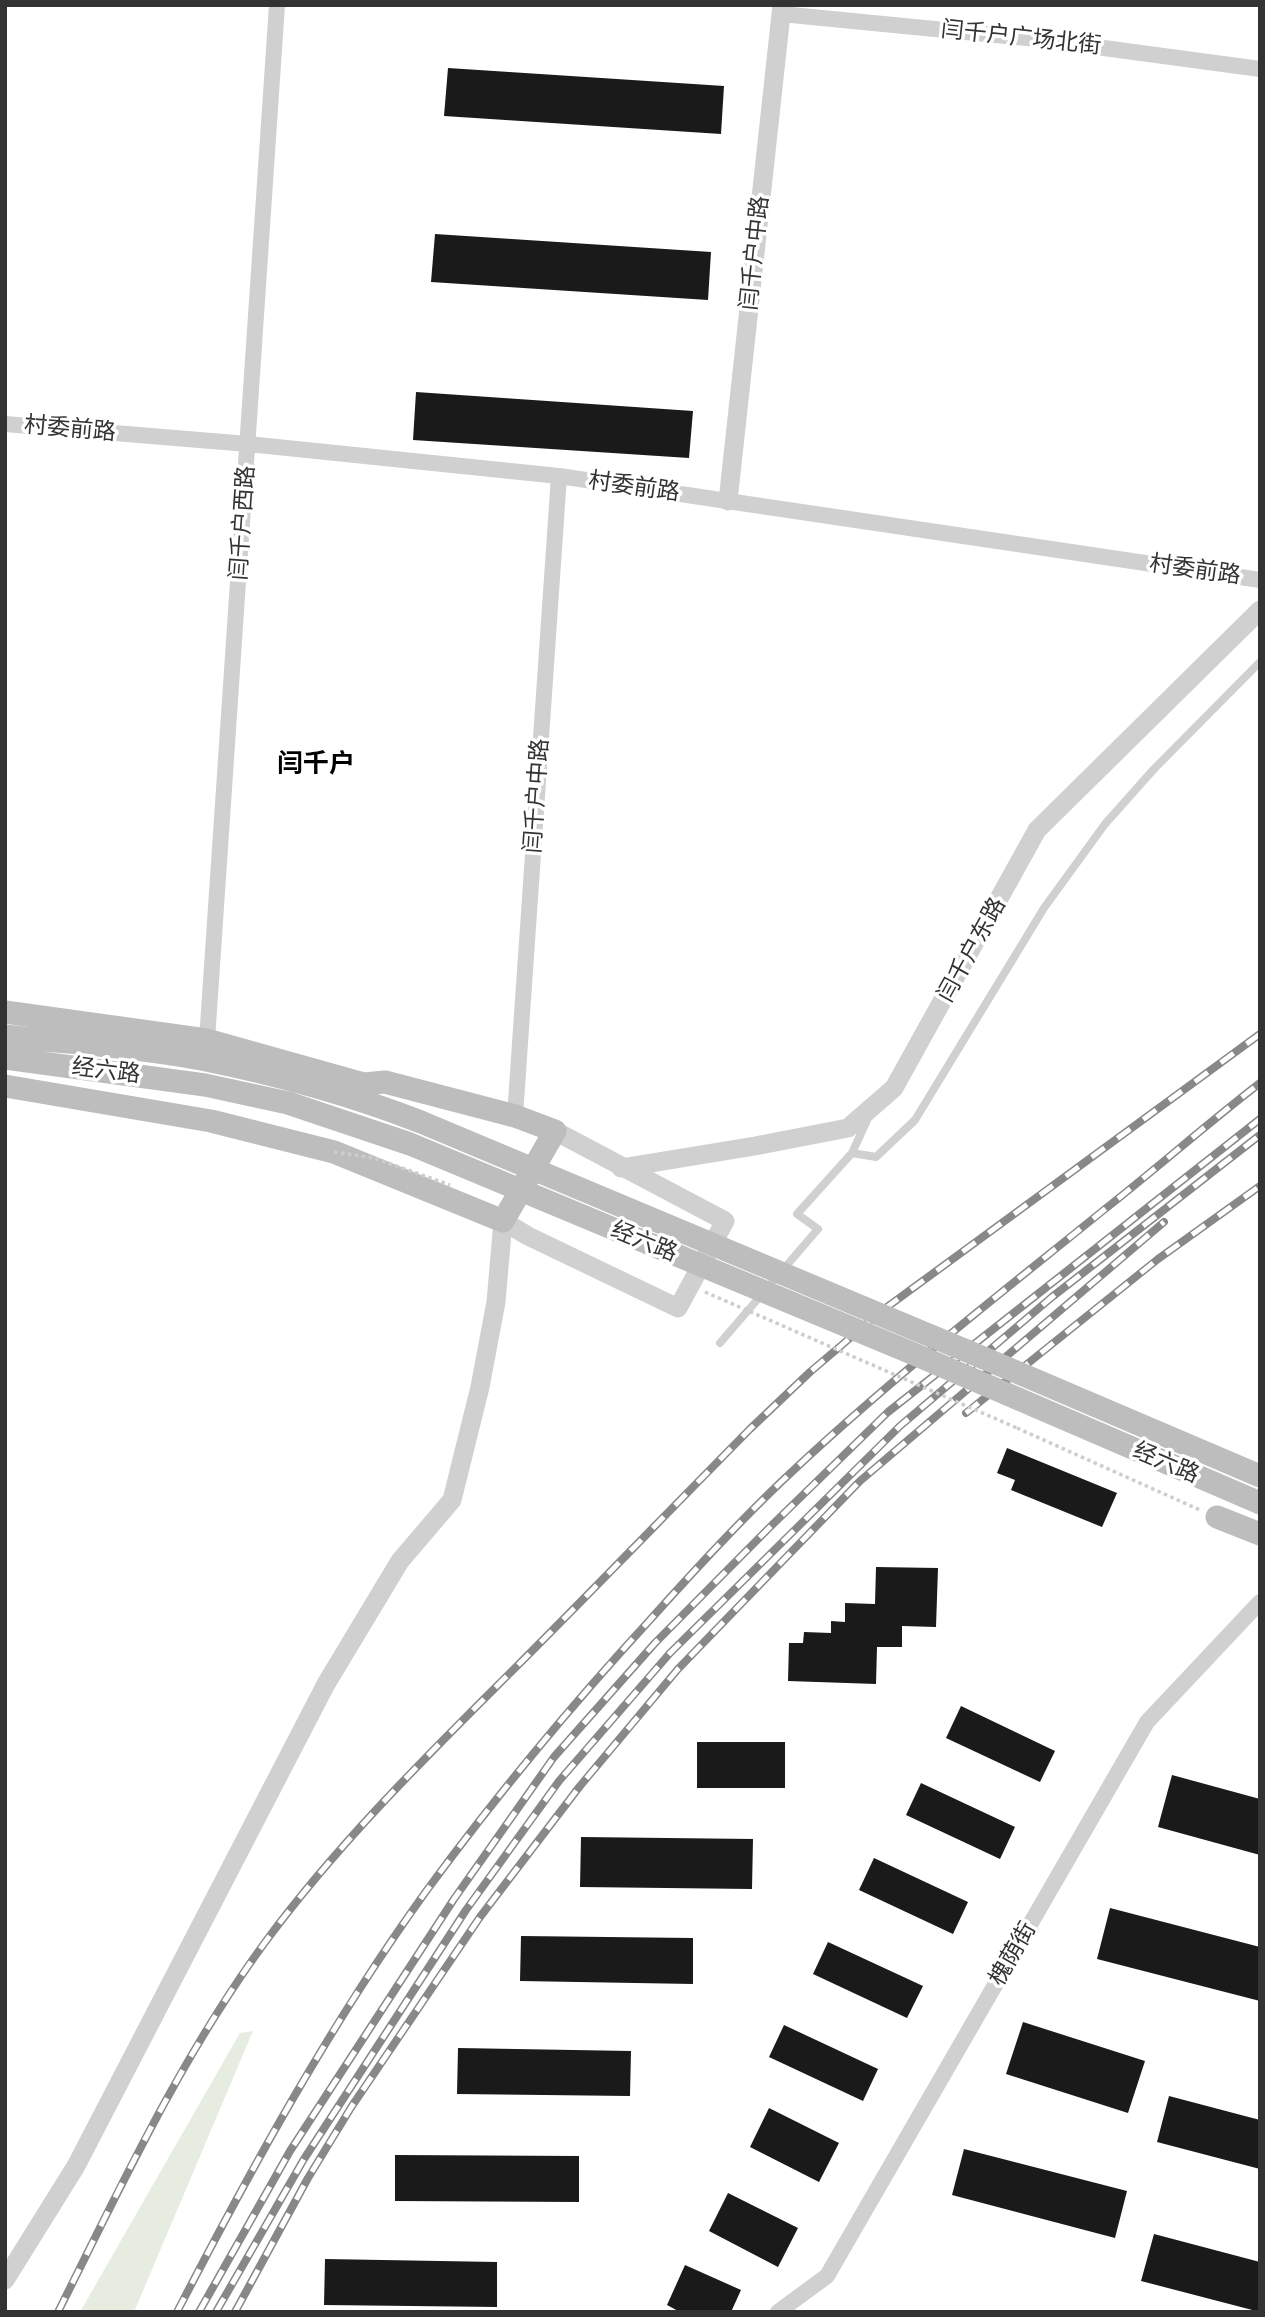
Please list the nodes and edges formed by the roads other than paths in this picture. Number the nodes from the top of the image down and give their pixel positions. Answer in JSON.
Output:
{"nodes":[{"id":1,"x":277,"y":5,"type":"edge"},
{"id":2,"x":782,"y":9,"type":"edge"},
{"id":3,"x":1260,"y":69,"type":"edge"},
{"id":4,"x":5,"y":424,"type":"edge"},
{"id":5,"x":248,"y":444,"type":"junction"},
{"id":6,"x":559,"y":476,"type":"junction"},
{"id":7,"x":728,"y":501,"type":"junction"},
{"id":8,"x":1260,"y":580,"type":"edge"},
{"id":9,"x":1260,"y":610,"type":"edge"},
{"id":10,"x":1260,"y":662,"type":"edge"},
{"id":11,"x":5,"y":1012,"type":"edge"},
{"id":12,"x":5,"y":1036,"type":"edge"},
{"id":13,"x":207,"y":1040,"type":"junction"},
{"id":14,"x":5,"y":1059,"type":"edge"},
{"id":15,"x":5,"y":1086,"type":"edge"},
{"id":16,"x":870,"y":1109,"type":"junction"},
{"id":17,"x":515,"y":1116,"type":"junction"},
{"id":18,"x":555,"y":1131,"type":"junction"},
{"id":19,"x":852,"y":1153,"type":"junction"},
{"id":20,"x":621,"y":1168,"type":"junction"},
{"id":21,"x":503,"y":1221,"type":"junction"},
{"id":22,"x":720,"y":1343,"type":"dead end"},
{"id":23,"x":1260,"y":1476,"type":"edge"},
{"id":24,"x":1260,"y":1503,"type":"edge"},
{"id":25,"x":1260,"y":1534,"type":"edge"},
{"id":26,"x":1260,"y":1602,"type":"edge"},
{"id":27,"x":5,"y":2280,"type":"edge"},
{"id":28,"x":778,"y":2312,"type":"edge"}],
"edges":[{"from":1,"to":5,"type":"street","name":"闫千户西路"},
{"from":2,"to":3,"type":"street","name":"闫千户广场北街"},
{"from":2,"to":7,"type":"street","name":"闫千户中路"},
{"from":4,"to":5,"type":"street","name":"村委前路"},
{"from":5,"to":6,"type":"street","name":"村委前路"},
{"from":5,"to":13,"type":"street","name":"闫千户西路"},
{"from":6,"to":7,"type":"street","name":"村委前路"},
{"from":6,"to":17,"type":"street","name":"闫千户中路"},
{"from":7,"to":8,"type":"street","name":"村委前路"},
{"from":9,"to":16,"type":"street","name":"闫千户东路"},
{"from":10,"to":19,"type":"lane"},
{"from":11,"to":13,"type":"main road"},
{"from":12,"to":23,"type":"main road","name":"经六路","bridge":true},
{"from":13,"to":17,"type":"main road"},
{"from":14,"to":24,"type":"main road","name":"经六路","bridge":true},
{"from":15,"to":21,"type":"main road"},
{"from":16,"to":19,"type":"lane"},
{"from":16,"to":20,"type":"street","name":"闫千户东路"},
{"from":17,"to":18,"type":"main road"},
{"from":18,"to":20,"type":"street"},
{"from":18,"to":21,"type":"main road"},
{"from":19,"to":22,"type":"lane"},
{"from":20,"to":21,"type":"street"},
{"from":21,"to":27,"type":"street"},
{"from":24,"to":25,"type":"main road"},
{"from":26,"to":28,"type":"street","name":"槐荫街"}]}
